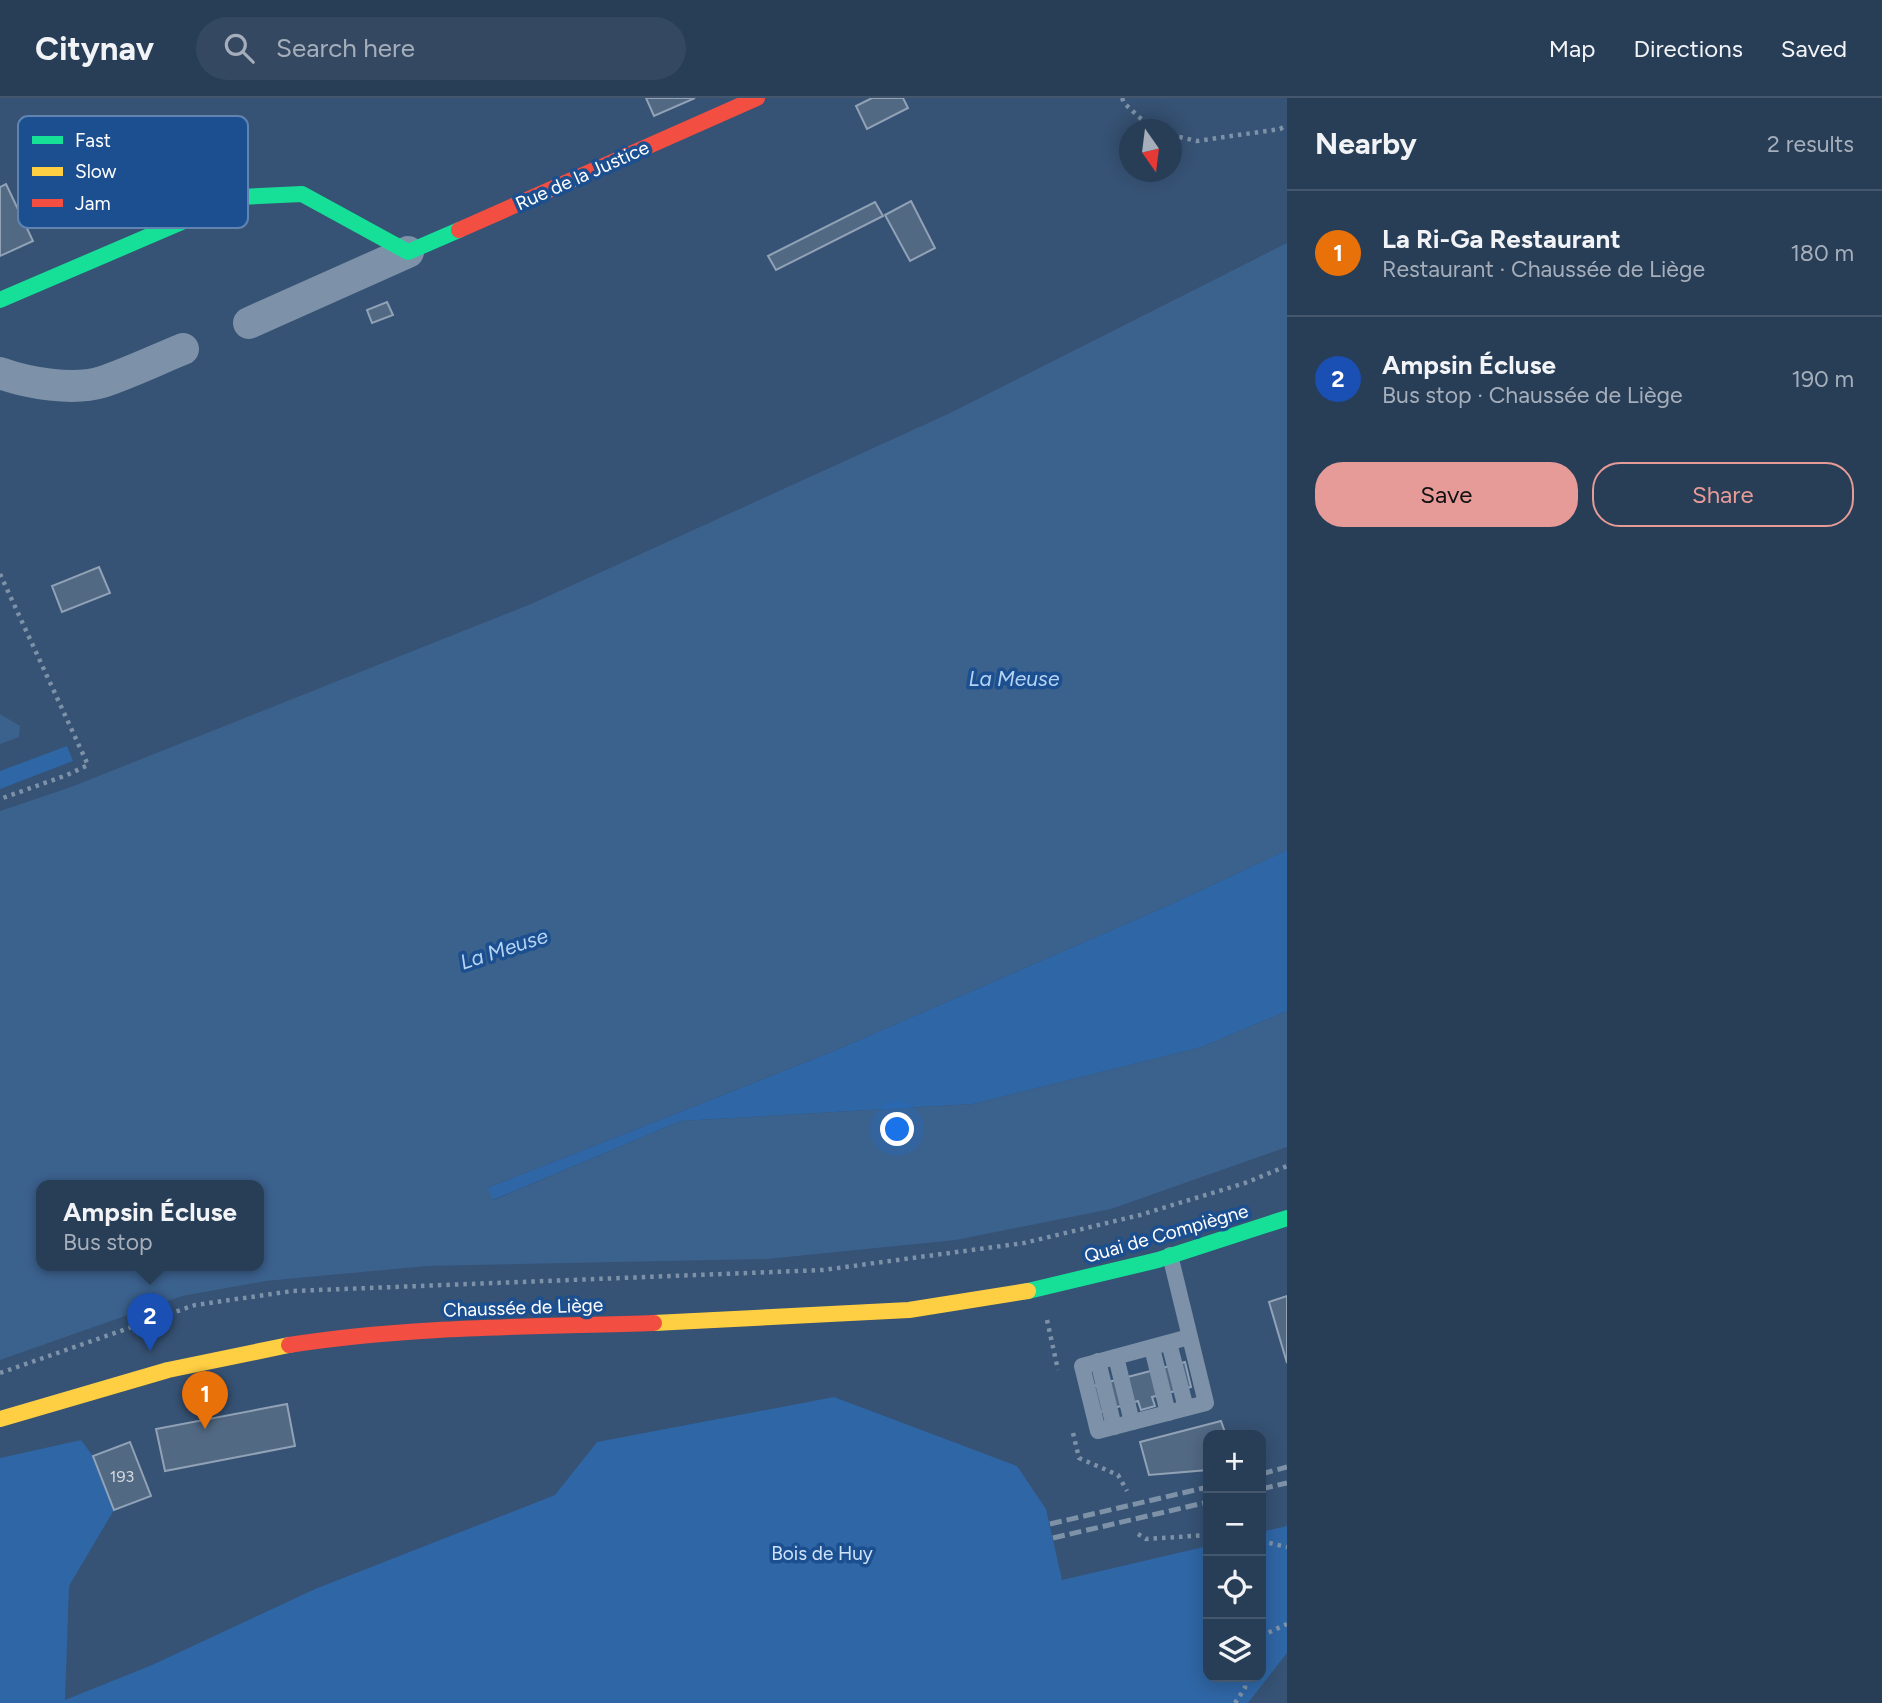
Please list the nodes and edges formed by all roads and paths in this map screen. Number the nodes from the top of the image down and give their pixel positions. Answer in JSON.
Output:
{"nodes":[{"id":1,"x":757,"y":98,"type":"edge"},
{"id":2,"x":1115,"y":98,"type":"edge"},
{"id":3,"x":1123,"y":101,"type":"edge"},
{"id":4,"x":1142,"y":119,"type":"edge"},
{"id":5,"x":1287,"y":125,"type":"edge"},
{"id":6,"x":1182,"y":138,"type":"edge"},
{"id":7,"x":248,"y":197,"type":"edge"},
{"id":8,"x":168,"y":228,"type":"edge"},
{"id":9,"x":408,"y":252,"type":"junction"},
{"id":10,"x":0,"y":300,"type":"edge"},
{"id":11,"x":249,"y":323,"type":"dead end"},
{"id":12,"x":183,"y":349,"type":"dead end"},
{"id":13,"x":0,"y":373,"type":"edge"},
{"id":14,"x":0,"y":575,"type":"edge"},
{"id":15,"x":0,"y":799,"type":"edge"},
{"id":16,"x":1287,"y":1166,"type":"edge"},
{"id":17,"x":1287,"y":1218,"type":"edge"},
{"id":18,"x":1170,"y":1255,"type":"junction"},
{"id":19,"x":1056,"y":1286,"type":"joint"},
{"id":20,"x":1189,"y":1337,"type":"junction"},
{"id":21,"x":1169,"y":1343,"type":"junction"},
{"id":22,"x":1152,"y":1348,"type":"junction"},
{"id":23,"x":1116,"y":1357,"type":"junction"},
{"id":24,"x":0,"y":1373,"type":"edge"},
{"id":25,"x":1186,"y":1408,"type":"junction"},
{"id":26,"x":1168,"y":1413,"type":"junction"},
{"id":27,"x":0,"y":1419,"type":"edge"},
{"id":28,"x":1132,"y":1422,"type":"junction"},
{"id":29,"x":1138,"y":1534,"type":"dead end"},
{"id":30,"x":1203,"y":1535,"type":"edge"},
{"id":31,"x":1266,"y":1542,"type":"edge"},
{"id":32,"x":1287,"y":1547,"type":"edge"},
{"id":33,"x":1287,"y":1623,"type":"edge"},
{"id":34,"x":1266,"y":1634,"type":"edge"},
{"id":35,"x":1245,"y":1682,"type":"edge"},
{"id":36,"x":1235,"y":1703,"type":"edge"}],
"edges":[{"from":1,"to":9,"type":"main road","name":"Rue de la Justice"},
{"from":2,"to":3,"type":"path"},
{"from":3,"to":4,"type":"path"},
{"from":5,"to":6,"type":"path"},
{"from":7,"to":9,"type":"main road"},
{"from":8,"to":10,"type":"main road"},
{"from":9,"to":11,"type":"street","name":"Rue de la Justice"},
{"from":12,"to":13,"type":"street"},
{"from":14,"to":15,"type":"path"},
{"from":16,"to":24,"type":"path"},
{"from":17,"to":18,"type":"main road","name":"Quai de Compiègne"},
{"from":18,"to":19,"type":"main road","name":"Quai de Compiègne"},
{"from":18,"to":20,"type":"lane"},
{"from":19,"to":27,"type":"main road","name":"Chaussée de Liège"},
{"from":20,"to":21,"type":"lane"},
{"from":20,"to":25,"type":"lane"},
{"from":21,"to":22,"type":"lane"},
{"from":21,"to":25,"type":"lane"},
{"from":22,"to":23,"type":"lane"},
{"from":22,"to":26,"type":"lane"},
{"from":23,"to":28,"type":"lane"},
{"from":23,"to":28,"type":"lane"},
{"from":25,"to":26,"type":"lane"},
{"from":26,"to":28,"type":"lane"},
{"from":29,"to":30,"type":"path"},
{"from":31,"to":32,"type":"path"},
{"from":33,"to":34,"type":"path"},
{"from":35,"to":36,"type":"path"}]}
